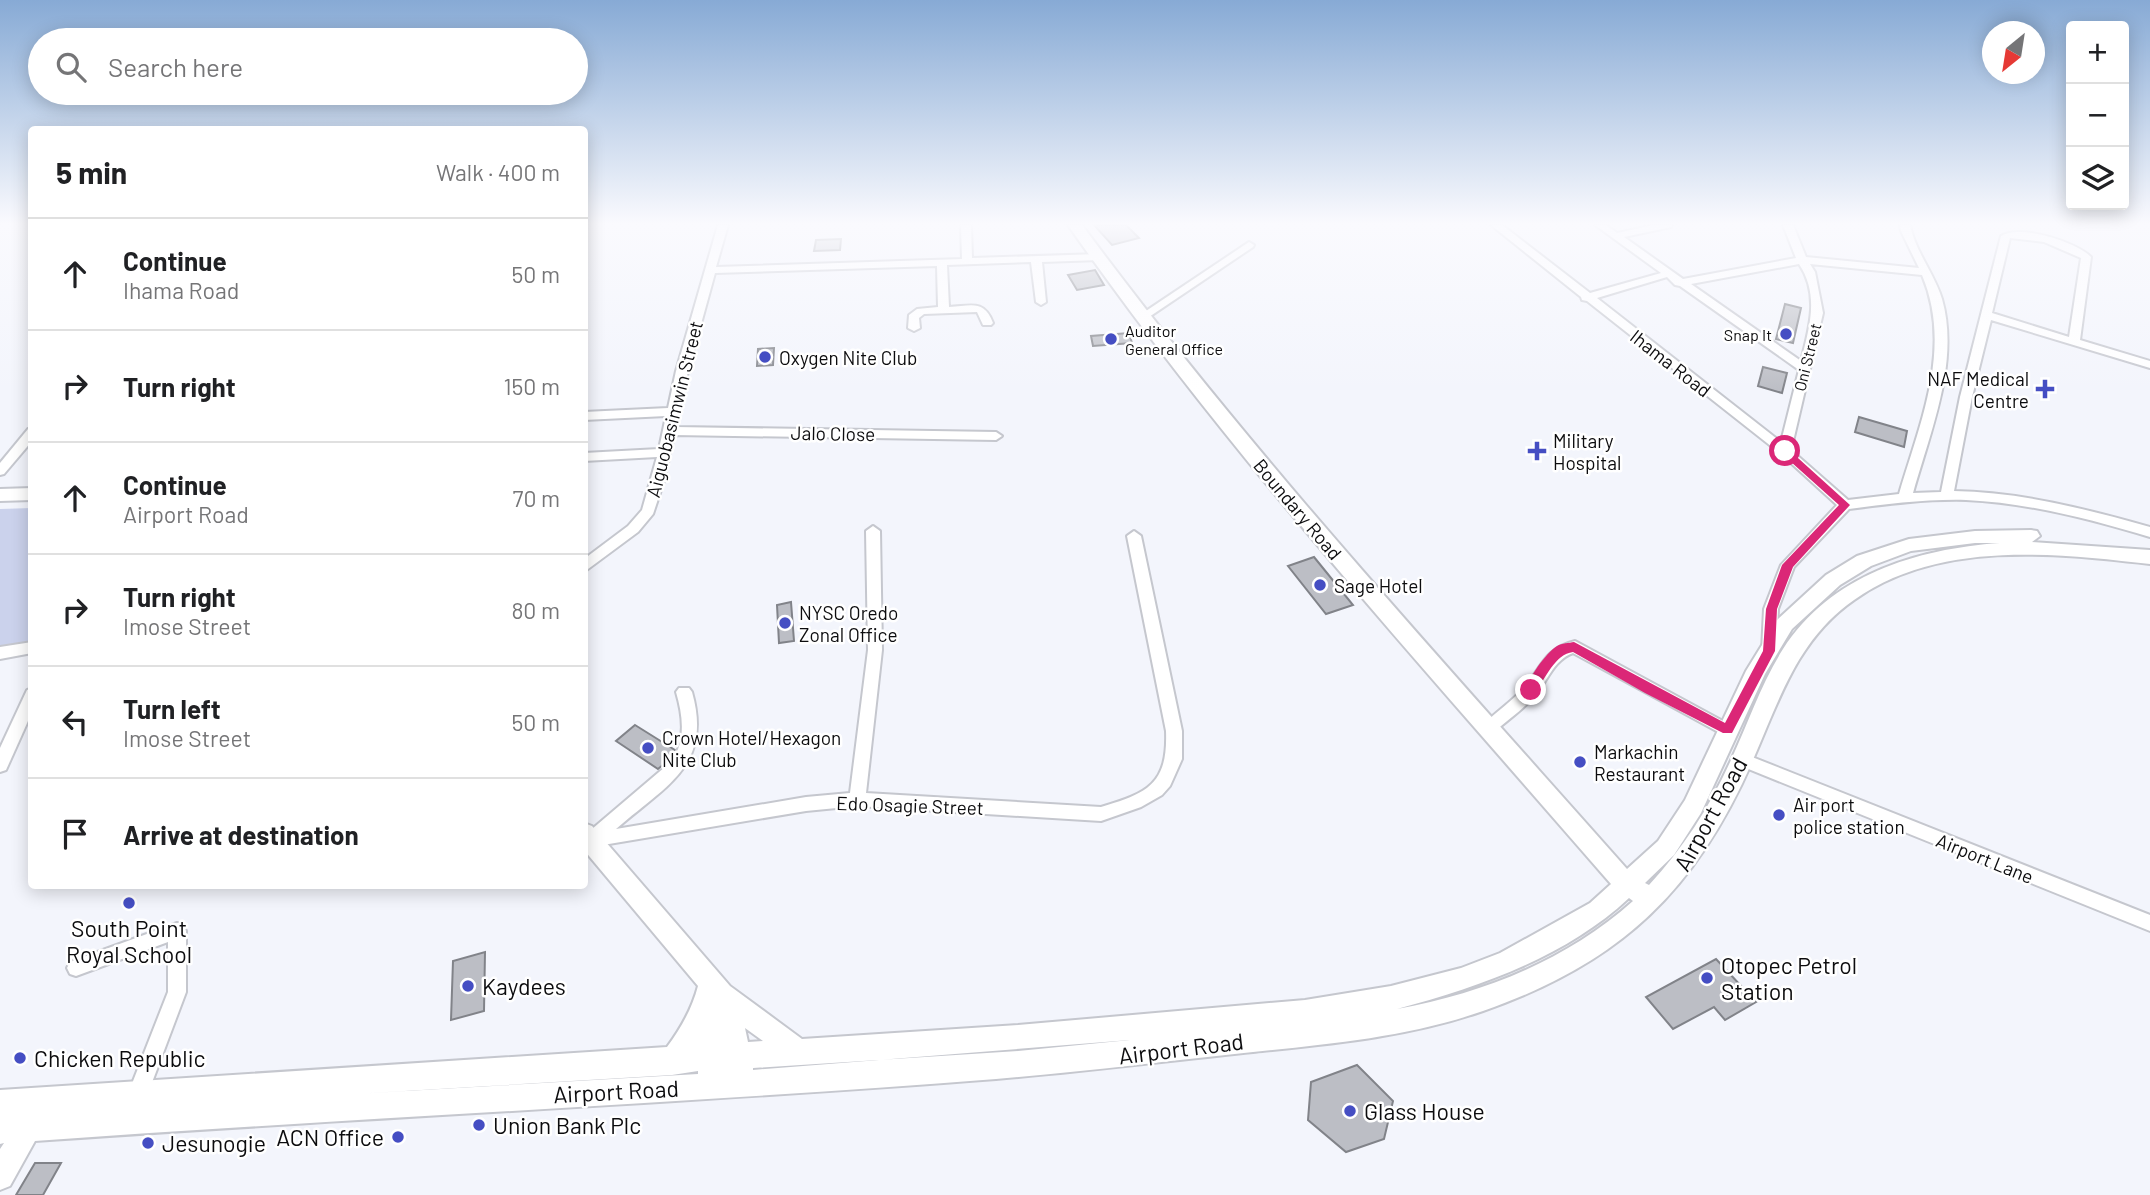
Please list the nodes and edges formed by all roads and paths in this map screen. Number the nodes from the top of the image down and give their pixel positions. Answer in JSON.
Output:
{"nodes":[{"id":1,"x":709,"y":281,"type":"edge"},
{"id":2,"x":943,"y":281,"type":"edge"},
{"id":3,"x":1039,"y":281,"type":"edge"},
{"id":4,"x":1117,"y":281,"type":"edge"},
{"id":5,"x":1196,"y":281,"type":"edge"},
{"id":6,"x":1565,"y":281,"type":"edge"},
{"id":7,"x":1644,"y":281,"type":"edge"},
{"id":8,"x":1676,"y":281,"type":"edge"},
{"id":9,"x":1691,"y":281,"type":"edge"},
{"id":10,"x":1812,"y":281,"type":"edge"},
{"id":11,"x":1928,"y":281,"type":"edge"},
{"id":12,"x":1995,"y":281,"type":"edge"},
{"id":13,"x":2084,"y":281,"type":"edge"},
{"id":14,"x":1679,"y":283,"type":"junction"},
{"id":15,"x":1586,"y":298,"type":"junction"},
{"id":16,"x":1041,"y":302,"type":"dead end"},
{"id":17,"x":944,"y":310,"type":"junction"},
{"id":18,"x":1986,"y":315,"type":"junction"},
{"id":19,"x":1142,"y":317,"type":"junction"},
{"id":20,"x":987,"y":323,"type":"dead end"},
{"id":21,"x":914,"y":328,"type":"dead end"},
{"id":22,"x":2074,"y":342,"type":"junction"},
{"id":23,"x":2150,"y":365,"type":"edge"},
{"id":24,"x":1804,"y":369,"type":"junction"},
{"id":25,"x":673,"y":412,"type":"junction"},
{"id":26,"x":588,"y":416,"type":"edge"},
{"id":27,"x":669,"y":431,"type":"junction"},
{"id":28,"x":996,"y":436,"type":"dead end"},
{"id":29,"x":28,"y":437,"type":"edge"},
{"id":30,"x":1785,"y":451,"type":"junction"},
{"id":31,"x":664,"y":453,"type":"junction"},
{"id":32,"x":588,"y":457,"type":"edge"},
{"id":33,"x":0,"y":471,"type":"edge"},
{"id":34,"x":28,"y":494,"type":"edge"},
{"id":35,"x":0,"y":495,"type":"edge"},
{"id":36,"x":1947,"y":495,"type":"junction"},
{"id":37,"x":1905,"y":498,"type":"junction"},
{"id":38,"x":1845,"y":505,"type":"junction"},
{"id":39,"x":873,"y":531,"type":"dead end"},
{"id":40,"x":2150,"y":532,"type":"edge"},
{"id":41,"x":1134,"y":536,"type":"dead end"},
{"id":42,"x":2150,"y":547,"type":"edge"},
{"id":43,"x":2150,"y":557,"type":"edge"},
{"id":44,"x":588,"y":564,"type":"edge"},
{"id":45,"x":28,"y":647,"type":"edge"},
{"id":46,"x":0,"y":653,"type":"edge"},
{"id":47,"x":1777,"y":656,"type":"junction"},
{"id":48,"x":684,"y":692,"type":"dead end"},
{"id":49,"x":28,"y":703,"type":"edge"},
{"id":50,"x":1489,"y":727,"type":"junction"},
{"id":51,"x":1727,"y":730,"type":"junction"},
{"id":52,"x":1742,"y":759,"type":"junction"},
{"id":53,"x":0,"y":765,"type":"edge"},
{"id":54,"x":857,"y":799,"type":"junction"},
{"id":55,"x":588,"y":836,"type":"edge"},
{"id":56,"x":1625,"y":883,"type":"junction"},
{"id":57,"x":1653,"y":900,"type":"junction"},
{"id":58,"x":2150,"y":923,"type":"edge"},
{"id":59,"x":76,"y":968,"type":"dead end"},
{"id":60,"x":713,"y":991,"type":"junction"},
{"id":61,"x":795,"y":1050,"type":"junction"},
{"id":62,"x":740,"y":1057,"type":"junction"},
{"id":63,"x":709,"y":1059,"type":"junction"},
{"id":64,"x":672,"y":1062,"type":"junction"},
{"id":65,"x":740,"y":1084,"type":"junction"},
{"id":66,"x":713,"y":1086,"type":"junction"},
{"id":67,"x":138,"y":1094,"type":"junction"},
{"id":68,"x":43,"y":1100,"type":"junction"},
{"id":69,"x":0,"y":1103,"type":"edge"},
{"id":70,"x":29,"y":1128,"type":"junction"},
{"id":71,"x":0,"y":1130,"type":"edge"},
{"id":72,"x":0,"y":1176,"type":"edge"}],
"edges":[{"from":1,"to":25,"type":"street","name":"Aiguobasimwin Street"},
{"from":2,"to":17,"type":"street"},
{"from":3,"to":16,"type":"street"},
{"from":4,"to":19,"type":"main road","name":"Boundary Road"},
{"from":5,"to":19,"type":"street"},
{"from":6,"to":15,"type":"street","name":"Ihama Road"},
{"from":7,"to":15,"type":"street"},
{"from":8,"to":14,"type":"street"},
{"from":9,"to":14,"type":"street"},
{"from":10,"to":24,"type":"street","name":"Oni Street"},
{"from":11,"to":37,"type":"street"},
{"from":12,"to":18,"type":"street"},
{"from":13,"to":22,"type":"street"},
{"from":14,"to":24,"type":"street"},
{"from":15,"to":30,"type":"street","name":"Ihama Road"},
{"from":17,"to":20,"type":"street"},
{"from":17,"to":21,"type":"street"},
{"from":18,"to":22,"type":"street"},
{"from":18,"to":36,"type":"street"},
{"from":19,"to":50,"type":"main road","name":"Boundary Road"},
{"from":22,"to":23,"type":"street"},
{"from":24,"to":30,"type":"street","name":"Oni Street"},
{"from":25,"to":26,"type":"street"},
{"from":25,"to":27,"type":"street","name":"Aiguobasimwin Street"},
{"from":27,"to":28,"type":"street","name":"Jalo Close"},
{"from":27,"to":31,"type":"street","name":"Aiguobasimwin Street"},
{"from":29,"to":33,"type":"street"},
{"from":30,"to":38,"type":"street","name":"Ihama Road"},
{"from":31,"to":32,"type":"street"},
{"from":31,"to":44,"type":"street","name":"Aiguobasimwin Street"},
{"from":34,"to":35,"type":"main road"},
{"from":36,"to":37,"type":"street"},
{"from":36,"to":40,"type":"street"},
{"from":37,"to":38,"type":"street"},
{"from":38,"to":47,"type":"street"},
{"from":39,"to":54,"type":"street"},
{"from":41,"to":54,"type":"street","name":"Edo Osagie Street"},
{"from":42,"to":47,"type":"main road","name":"Airport Road"},
{"from":43,"to":47,"type":"main road","name":"Airport Road"},
{"from":45,"to":46,"type":"street"},
{"from":47,"to":51,"type":"main road","name":"Airport Road"},
{"from":47,"to":52,"type":"main road","name":"Airport Road"},
{"from":48,"to":55,"type":"street"},
{"from":49,"to":53,"type":"street"},
{"from":50,"to":51,"type":"street"},
{"from":50,"to":56,"type":"main road","name":"Boundary Road"},
{"from":51,"to":56,"type":"main road","name":"Airport Road"},
{"from":52,"to":57,"type":"main road","name":"Airport Road"},
{"from":52,"to":58,"type":"street","name":"Airport Lane"},
{"from":54,"to":55,"type":"street","name":"Edo Osagie Street"},
{"from":55,"to":60,"type":"main road"},
{"from":56,"to":57,"type":"main road","name":"Boundary Road"},
{"from":56,"to":61,"type":"main road","name":"Airport Road"},
{"from":57,"to":65,"type":"main road","name":"Airport Road"},
{"from":59,"to":67,"type":"street"},
{"from":60,"to":61,"type":"main road"},
{"from":60,"to":62,"type":"main road"},
{"from":60,"to":63,"type":"main road"},
{"from":60,"to":64,"type":"main road"},
{"from":61,"to":62,"type":"main road","name":"Airport Road"},
{"from":62,"to":63,"type":"main road","name":"Airport Road"},
{"from":62,"to":65,"type":"main road"},
{"from":63,"to":64,"type":"main road","name":"Airport Road"},
{"from":63,"to":66,"type":"main road"},
{"from":64,"to":67,"type":"main road","name":"Airport Road"},
{"from":65,"to":66,"type":"main road","name":"Airport Road"},
{"from":66,"to":70,"type":"main road","name":"Airport Road"},
{"from":67,"to":68,"type":"main road","name":"Airport Road"},
{"from":68,"to":69,"type":"main road","name":"Airport Road"},
{"from":68,"to":70,"type":"main road"},
{"from":70,"to":71,"type":"main road","name":"Airport Road"},
{"from":70,"to":72,"type":"main road"}]}
